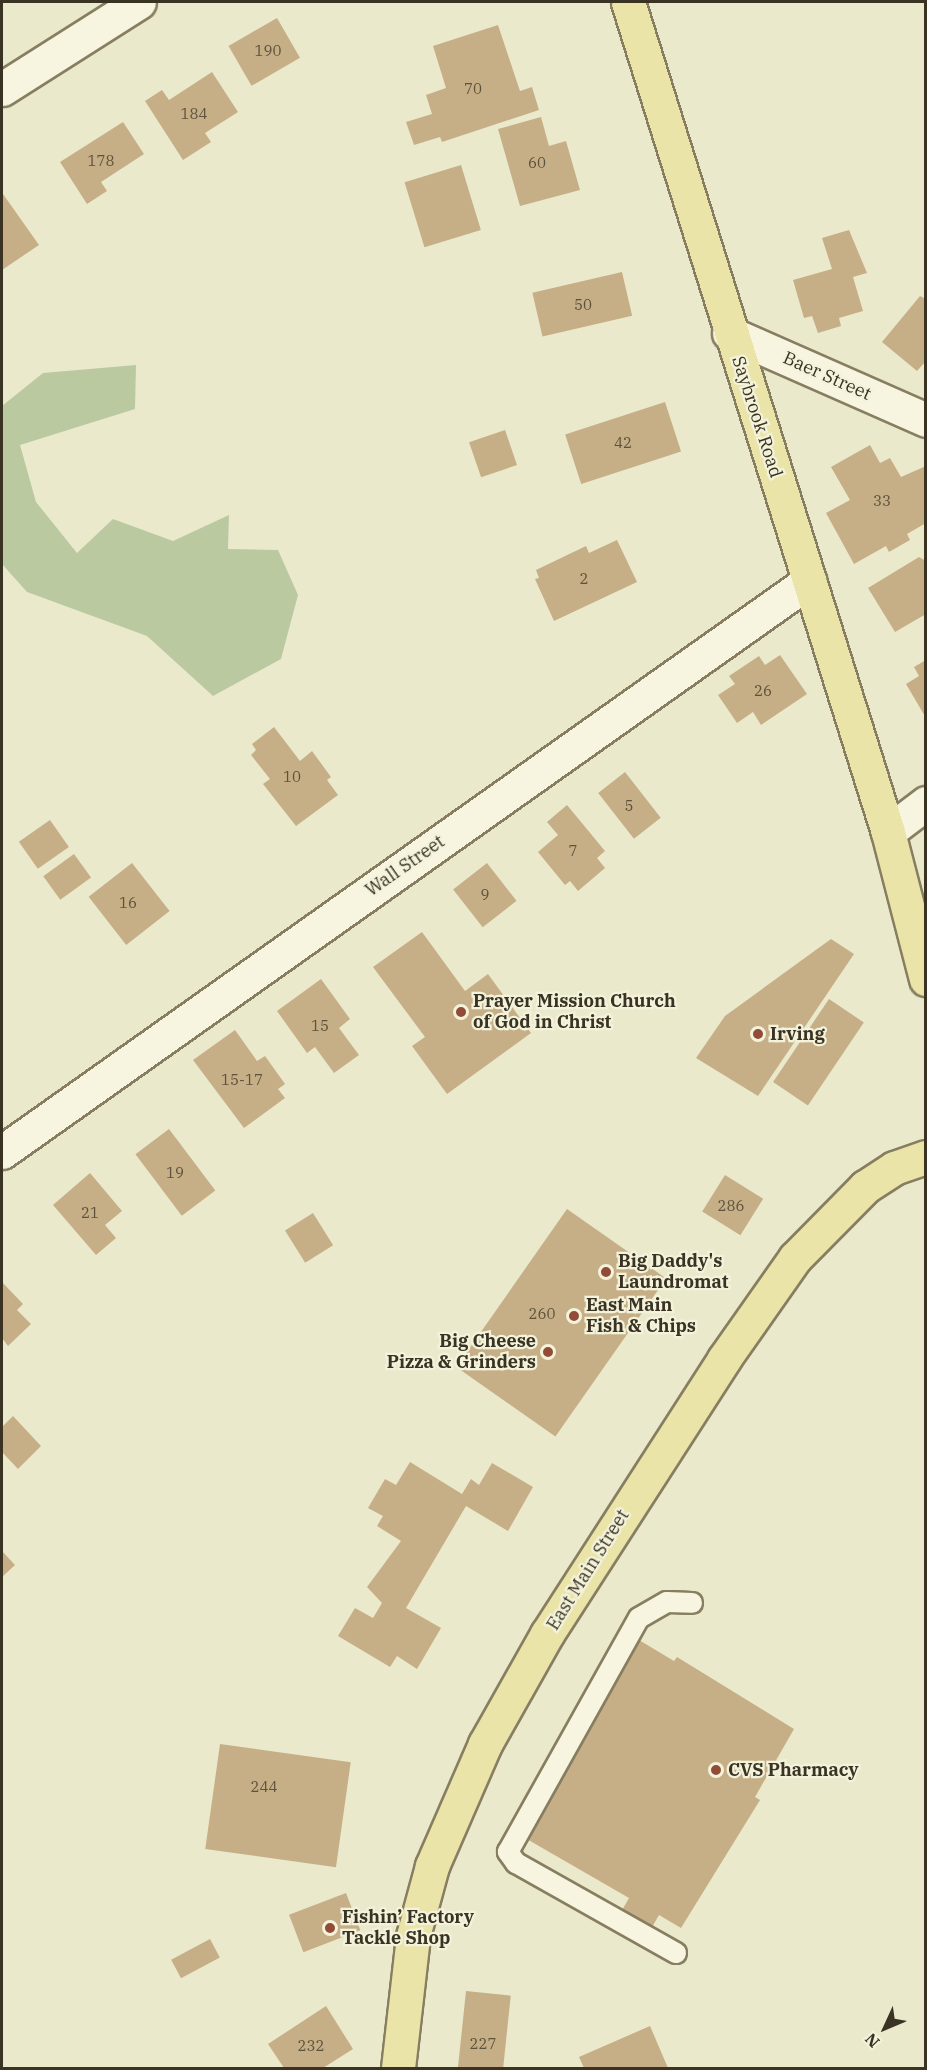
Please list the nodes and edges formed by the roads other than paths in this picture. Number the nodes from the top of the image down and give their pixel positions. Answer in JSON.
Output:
{"nodes":[{"id":1,"x":136,"y":2,"type":"edge"},
{"id":2,"x":628,"y":2,"type":"edge"},
{"id":3,"x":2,"y":89,"type":"edge"},
{"id":4,"x":729,"y":333,"type":"junction"},
{"id":5,"x":926,"y":420,"type":"edge"},
{"id":6,"x":809,"y":581,"type":"junction"},
{"id":7,"x":926,"y":802,"type":"edge"},
{"id":8,"x":888,"y":832,"type":"junction"},
{"id":9,"x":926,"y":979,"type":"edge"},
{"id":10,"x":2,"y":1152,"type":"edge"},
{"id":11,"x":926,"y":1157,"type":"edge"},
{"id":12,"x":692,"y":1602,"type":"dead end"},
{"id":13,"x":676,"y":1953,"type":"dead end"},
{"id":14,"x":398,"y":2068,"type":"edge"}],
"edges":[{"from":1,"to":3,"type":"street"},
{"from":2,"to":4,"type":"main road","name":"Saybrook Road"},
{"from":4,"to":5,"type":"street","name":"Baer Street"},
{"from":4,"to":6,"type":"main road","name":"Saybrook Road"},
{"from":6,"to":8,"type":"main road","name":"Saybrook Road"},
{"from":6,"to":10,"type":"street","name":"Wall Street"},
{"from":7,"to":8,"type":"street"},
{"from":8,"to":9,"type":"main road"},
{"from":11,"to":14,"type":"main road","name":"East Main Street"},
{"from":12,"to":13,"type":"lane"}]}
